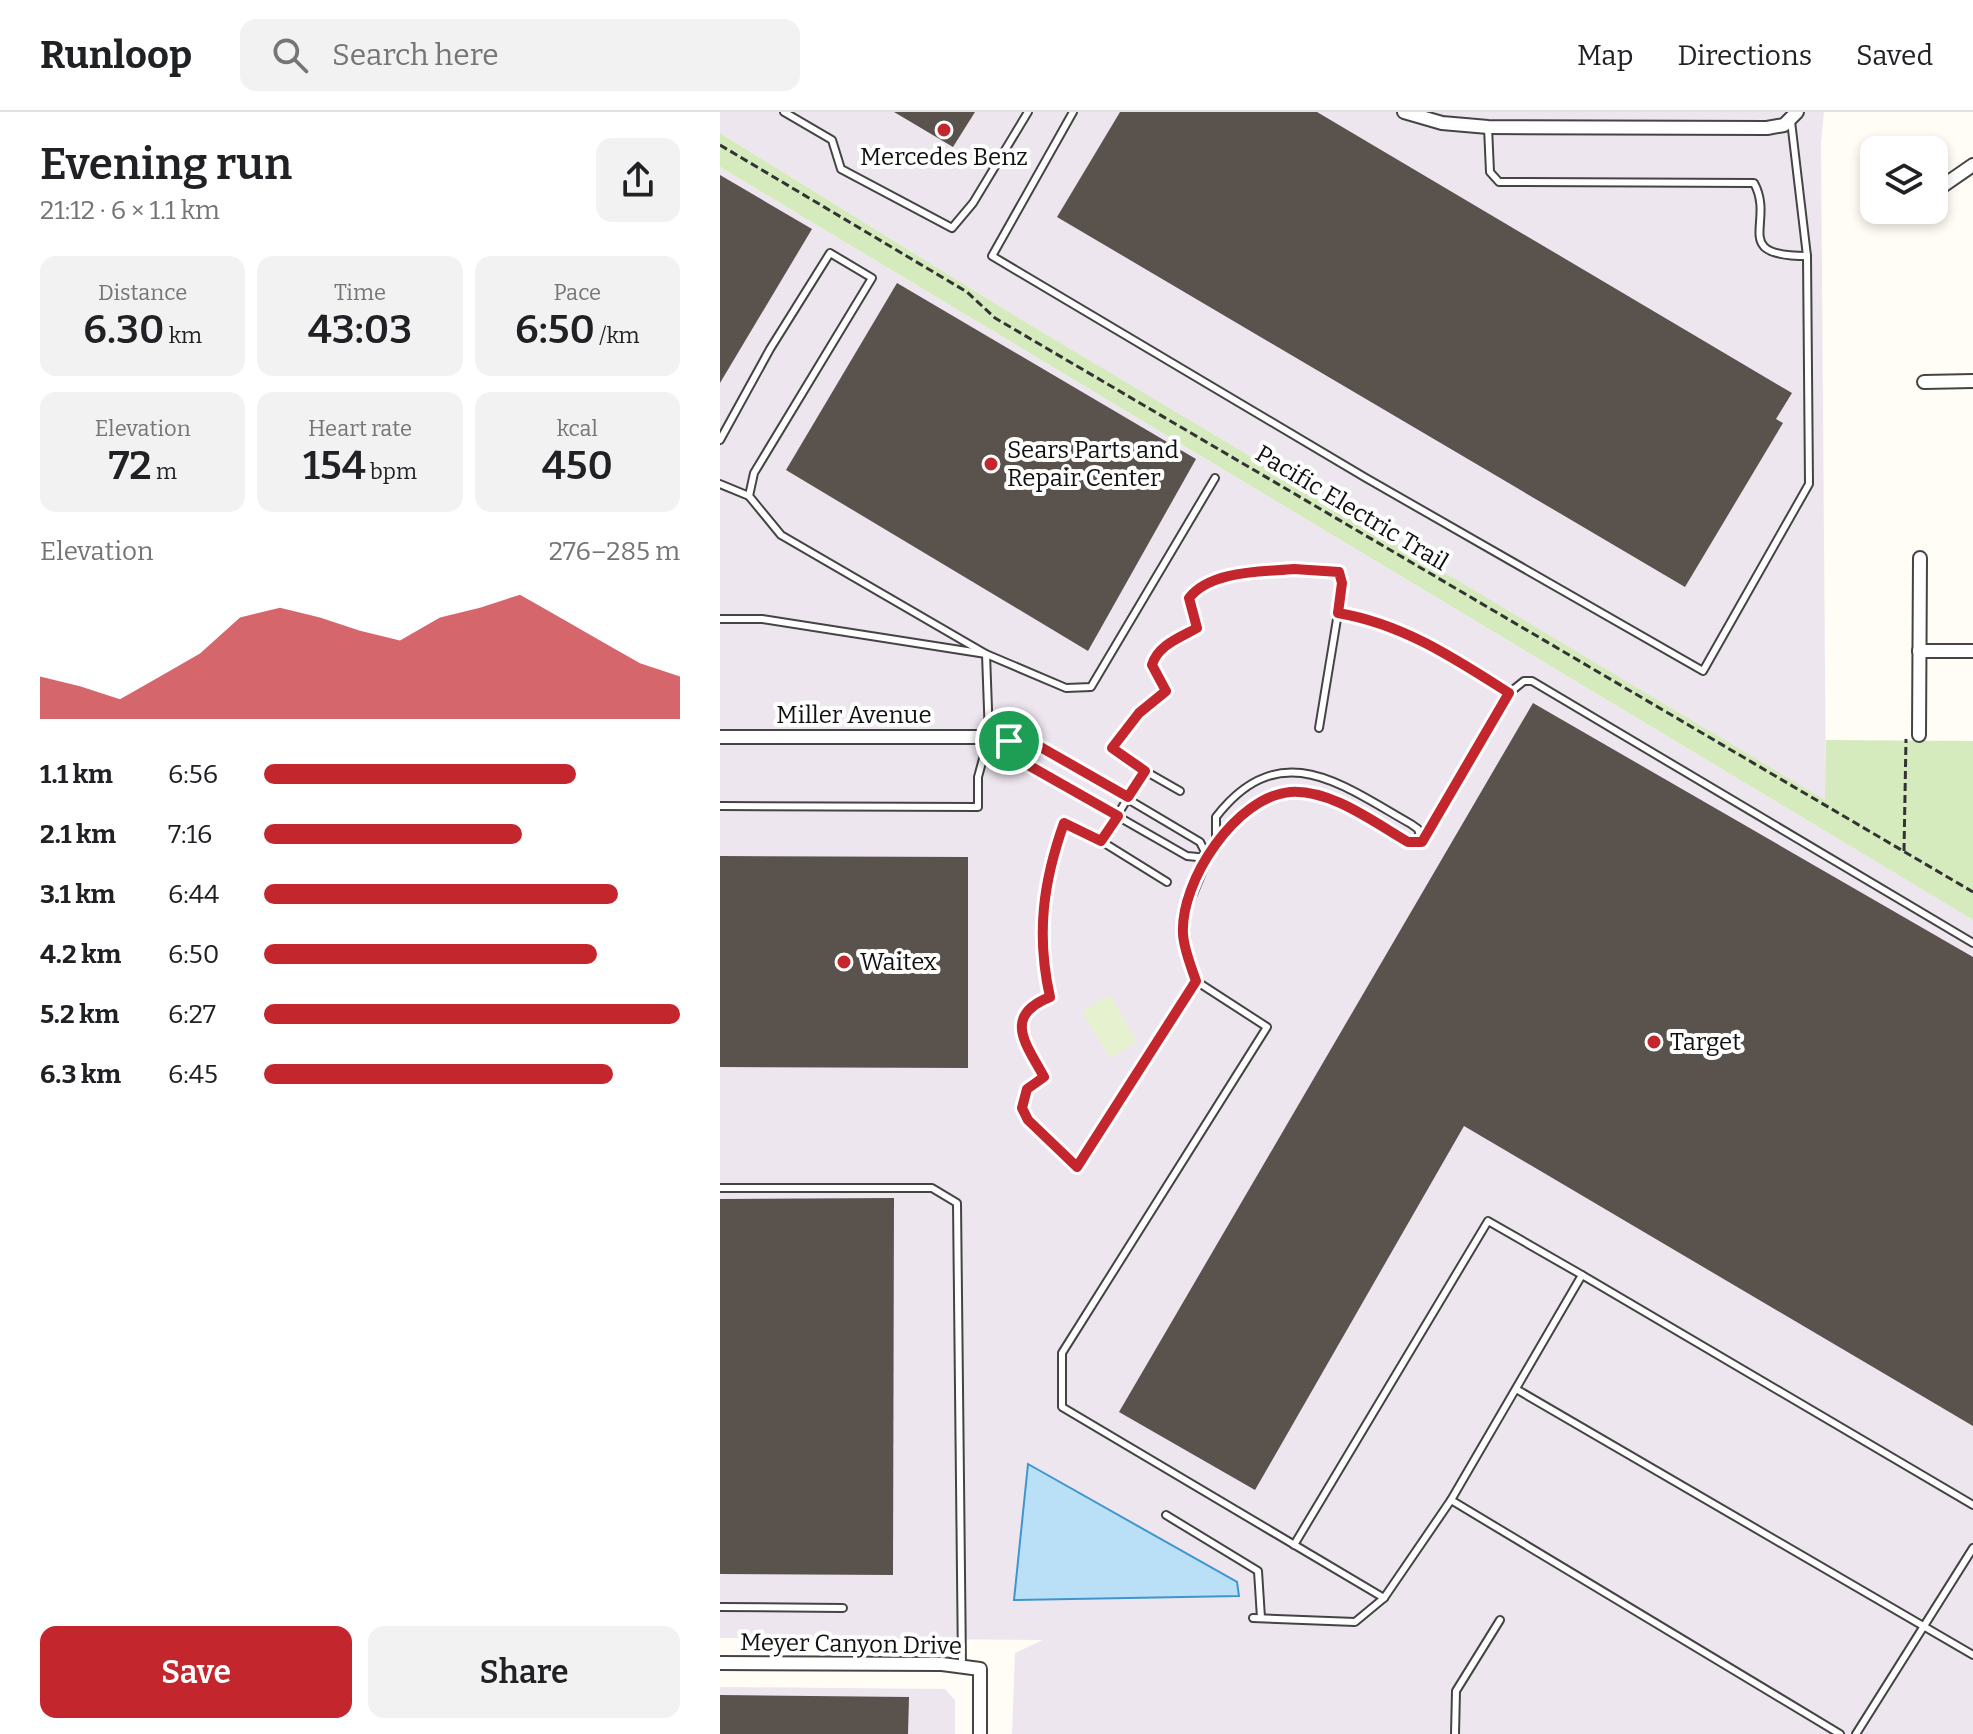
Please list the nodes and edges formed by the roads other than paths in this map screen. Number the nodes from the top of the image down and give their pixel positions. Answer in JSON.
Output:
{"nodes":[{"id":1,"x":784,"y":112,"type":"edge"},
{"id":2,"x":1028,"y":112,"type":"edge"},
{"id":3,"x":1073,"y":112,"type":"edge"},
{"id":4,"x":1404,"y":112,"type":"edge"},
{"id":5,"x":1794,"y":116,"type":"edge"},
{"id":6,"x":1488,"y":127,"type":"junction"},
{"id":7,"x":1973,"y":165,"type":"edge"},
{"id":8,"x":1948,"y":182,"type":"edge"},
{"id":9,"x":1807,"y":256,"type":"junction"},
{"id":10,"x":1973,"y":381,"type":"edge"},
{"id":11,"x":1924,"y":382,"type":"dead end"},
{"id":12,"x":720,"y":440,"type":"edge"},
{"id":13,"x":1215,"y":478,"type":"dead end"},
{"id":14,"x":720,"y":484,"type":"edge"},
{"id":15,"x":749,"y":496,"type":"junction"},
{"id":16,"x":1920,"y":558,"type":"dead end"},
{"id":17,"x":1338,"y":613,"type":"junction"},
{"id":18,"x":720,"y":619,"type":"edge"},
{"id":19,"x":1919,"y":651,"type":"junction"},
{"id":20,"x":1973,"y":651,"type":"edge"},
{"id":21,"x":986,"y":654,"type":"junction"},
{"id":22,"x":1509,"y":693,"type":"junction"},
{"id":23,"x":1319,"y":728,"type":"dead end"},
{"id":24,"x":1912,"y":734,"type":"road end"},
{"id":25,"x":720,"y":737,"type":"edge"},
{"id":26,"x":989,"y":737,"type":"junction"},
{"id":27,"x":1009,"y":741,"type":"junction"},
{"id":28,"x":1145,"y":771,"type":"junction"},
{"id":29,"x":1180,"y":791,"type":"dead end"},
{"id":30,"x":1128,"y":797,"type":"junction"},
{"id":31,"x":720,"y":806,"type":"edge"},
{"id":32,"x":1118,"y":816,"type":"junction"},
{"id":33,"x":1216,"y":839,"type":"junction"},
{"id":34,"x":1101,"y":841,"type":"junction"},
{"id":35,"x":1422,"y":842,"type":"junction"},
{"id":36,"x":1208,"y":858,"type":"junction"},
{"id":37,"x":1167,"y":882,"type":"dead end"},
{"id":38,"x":1973,"y":943,"type":"edge"},
{"id":39,"x":1196,"y":981,"type":"junction"},
{"id":40,"x":720,"y":1188,"type":"edge"},
{"id":41,"x":1582,"y":1275,"type":"junction"},
{"id":42,"x":1516,"y":1389,"type":"junction"},
{"id":43,"x":1451,"y":1500,"type":"junction"},
{"id":44,"x":1973,"y":1505,"type":"edge"},
{"id":45,"x":1166,"y":1515,"type":"dead end"},
{"id":46,"x":1294,"y":1545,"type":"junction"},
{"id":47,"x":1973,"y":1548,"type":"edge"},
{"id":48,"x":1384,"y":1598,"type":"junction"},
{"id":49,"x":720,"y":1607,"type":"edge"},
{"id":50,"x":843,"y":1608,"type":"dead end"},
{"id":51,"x":1500,"y":1620,"type":"dead end"},
{"id":52,"x":1924,"y":1626,"type":"junction"},
{"id":53,"x":1973,"y":1655,"type":"edge"},
{"id":54,"x":720,"y":1663,"type":"edge"},
{"id":55,"x":962,"y":1667,"type":"junction"},
{"id":56,"x":980,"y":1734,"type":"edge"},
{"id":57,"x":1455,"y":1734,"type":"edge"},
{"id":58,"x":1840,"y":1734,"type":"edge"},
{"id":59,"x":1856,"y":1734,"type":"edge"}],
"edges":[{"from":1,"to":2,"type":"lane"},
{"from":3,"to":9,"type":"lane"},
{"from":4,"to":6,"type":"street"},
{"from":5,"to":6,"type":"street"},
{"from":5,"to":9,"type":"lane"},
{"from":6,"to":9,"type":"lane"},
{"from":7,"to":8,"type":"street"},
{"from":10,"to":11,"type":"street"},
{"from":12,"to":15,"type":"lane"},
{"from":13,"to":21,"type":"lane"},
{"from":14,"to":15,"type":"lane"},
{"from":15,"to":21,"type":"lane"},
{"from":16,"to":19,"type":"street"},
{"from":17,"to":22,"type":"lane"},
{"from":17,"to":23,"type":"lane"},
{"from":17,"to":28,"type":"lane"},
{"from":18,"to":21,"type":"lane"},
{"from":19,"to":20,"type":"street"},
{"from":19,"to":24,"type":"street"},
{"from":21,"to":26,"type":"lane"},
{"from":22,"to":35,"type":"lane"},
{"from":22,"to":38,"type":"lane"},
{"from":25,"to":26,"type":"street","name":"Miller Avenue"},
{"from":26,"to":27,"type":"lane"},
{"from":26,"to":31,"type":"lane"},
{"from":27,"to":30,"type":"lane"},
{"from":27,"to":32,"type":"lane"},
{"from":28,"to":29,"type":"lane"},
{"from":28,"to":30,"type":"lane"},
{"from":30,"to":32,"type":"lane"},
{"from":30,"to":36,"type":"lane"},
{"from":32,"to":34,"type":"lane"},
{"from":32,"to":36,"type":"lane"},
{"from":33,"to":35,"type":"lane"},
{"from":33,"to":35,"type":"lane"},
{"from":33,"to":36,"type":"lane"},
{"from":34,"to":37,"type":"lane"},
{"from":34,"to":39,"type":"lane"},
{"from":36,"to":39,"type":"lane"},
{"from":39,"to":46,"type":"lane"},
{"from":40,"to":55,"type":"lane"},
{"from":41,"to":42,"type":"lane"},
{"from":41,"to":44,"type":"lane"},
{"from":41,"to":46,"type":"lane"},
{"from":42,"to":43,"type":"lane"},
{"from":42,"to":52,"type":"lane"},
{"from":43,"to":48,"type":"lane"},
{"from":43,"to":58,"type":"lane"},
{"from":45,"to":48,"type":"lane"},
{"from":46,"to":48,"type":"lane"},
{"from":47,"to":52,"type":"lane"},
{"from":49,"to":50,"type":"lane"},
{"from":51,"to":57,"type":"lane"},
{"from":52,"to":53,"type":"lane"},
{"from":52,"to":59,"type":"lane"},
{"from":54,"to":55,"type":"street","name":"Meyer Canyon Drive"},
{"from":55,"to":56,"type":"street","name":"Meyer Canyon Drive"}]}
